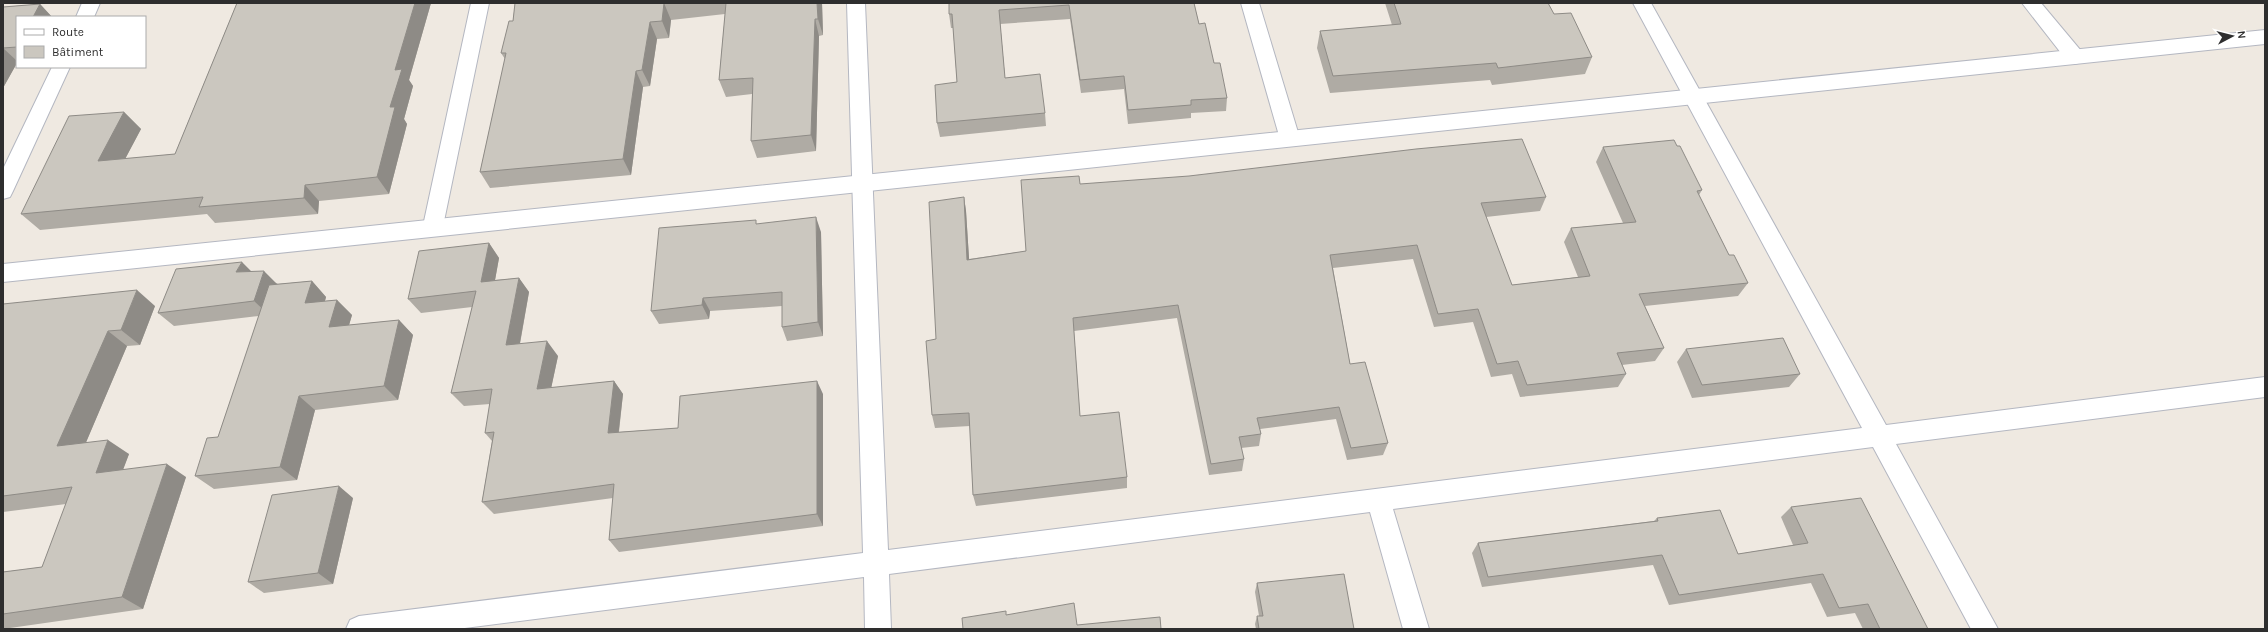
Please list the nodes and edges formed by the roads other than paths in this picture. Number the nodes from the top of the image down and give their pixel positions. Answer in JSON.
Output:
{"nodes":[{"id":1,"x":91,"y":3,"type":"edge"},
{"id":2,"x":480,"y":3,"type":"edge"},
{"id":3,"x":856,"y":3,"type":"edge"},
{"id":4,"x":1250,"y":3,"type":"edge"},
{"id":5,"x":1642,"y":3,"type":"edge"},
{"id":6,"x":2032,"y":3,"type":"edge"},
{"id":7,"x":85,"y":16,"type":"edge"},
{"id":8,"x":2265,"y":37,"type":"edge"},
{"id":9,"x":2075,"y":57,"type":"junction"},
{"id":10,"x":61,"y":68,"type":"edge"},
{"id":11,"x":1694,"y":97,"type":"junction"},
{"id":12,"x":1290,"y":139,"type":"junction"},
{"id":13,"x":862,"y":184,"type":"junction"},
{"id":14,"x":3,"y":191,"type":"edge"},
{"id":15,"x":433,"y":226,"type":"junction"},
{"id":16,"x":3,"y":273,"type":"edge"},
{"id":17,"x":2265,"y":387,"type":"edge"},
{"id":18,"x":1879,"y":436,"type":"junction"},
{"id":19,"x":1378,"y":499,"type":"junction"},
{"id":20,"x":875,"y":564,"type":"junction"},
{"id":21,"x":358,"y":629,"type":"edge"},
{"id":22,"x":878,"y":629,"type":"edge"},
{"id":23,"x":1416,"y":629,"type":"edge"},
{"id":24,"x":1985,"y":629,"type":"edge"}],
"edges":[{"from":1,"to":7,"type":"street"},
{"from":2,"to":15,"type":"street"},
{"from":3,"to":13,"type":"street"},
{"from":4,"to":12,"type":"street"},
{"from":5,"to":11,"type":"street"},
{"from":6,"to":9,"type":"street"},
{"from":8,"to":9,"type":"street"},
{"from":9,"to":11,"type":"street"},
{"from":10,"to":14,"type":"street"},
{"from":11,"to":12,"type":"street"},
{"from":11,"to":18,"type":"street"},
{"from":12,"to":13,"type":"street"},
{"from":13,"to":15,"type":"street"},
{"from":13,"to":20,"type":"street"},
{"from":15,"to":16,"type":"street"},
{"from":17,"to":18,"type":"street"},
{"from":18,"to":19,"type":"street"},
{"from":18,"to":24,"type":"street"},
{"from":19,"to":20,"type":"street"},
{"from":19,"to":23,"type":"street"},
{"from":20,"to":21,"type":"street"},
{"from":20,"to":22,"type":"street"}]}
